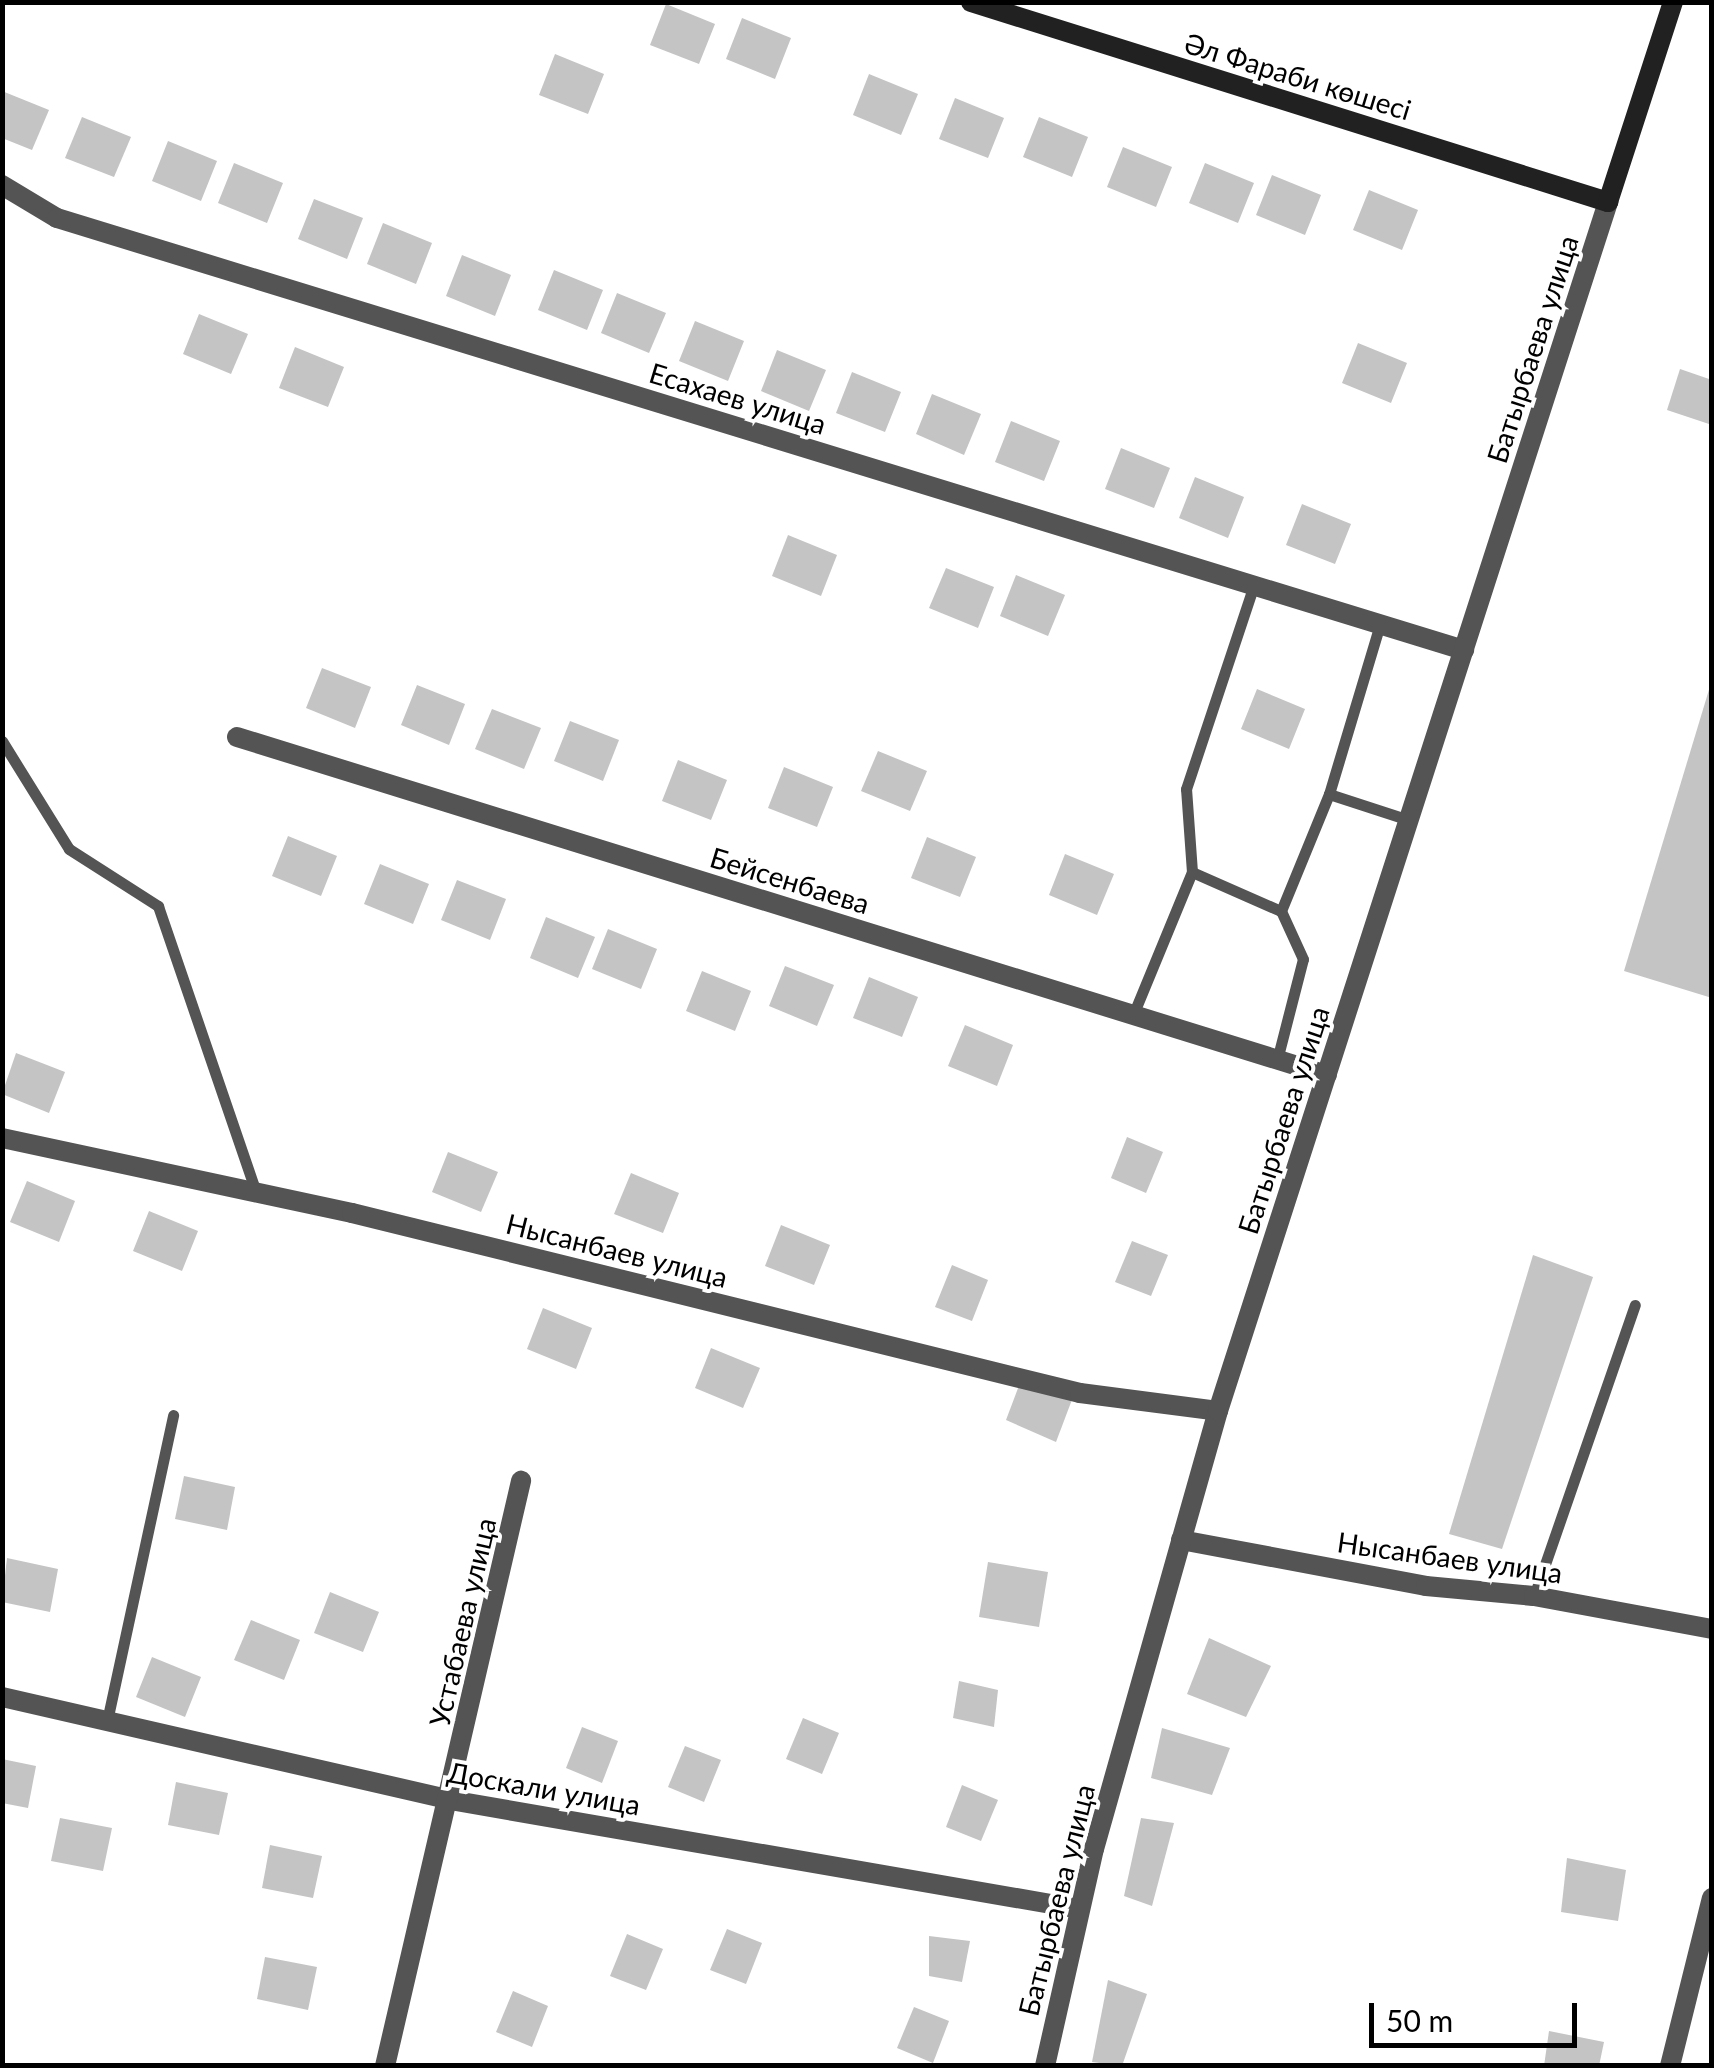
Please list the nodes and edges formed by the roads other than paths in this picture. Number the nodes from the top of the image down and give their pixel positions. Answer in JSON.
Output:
{"nodes":[{"id":1,"x":972,"y":2,"type":"edge"},
{"id":2,"x":1674,"y":2,"type":"edge"},
{"id":3,"x":2,"y":185,"type":"edge"},
{"id":4,"x":1608,"y":202,"type":"junction"},
{"id":5,"x":1254,"y":585,"type":"junction"},
{"id":6,"x":1380,"y":624,"type":"junction"},
{"id":7,"x":1464,"y":650,"type":"junction"},
{"id":8,"x":237,"y":737,"type":"dead end"},
{"id":9,"x":2,"y":741,"type":"edge"},
{"id":10,"x":1329,"y":794,"type":"junction"},
{"id":11,"x":1409,"y":820,"type":"junction"},
{"id":12,"x":1192,"y":872,"type":"junction"},
{"id":13,"x":1282,"y":911,"type":"junction"},
{"id":14,"x":1133,"y":1015,"type":"junction"},
{"id":15,"x":1277,"y":1060,"type":"junction"},
{"id":16,"x":1327,"y":1075,"type":"junction"},
{"id":17,"x":2,"y":1138,"type":"edge"},
{"id":18,"x":256,"y":1192,"type":"junction"},
{"id":19,"x":1635,"y":1305,"type":"dead end"},
{"id":20,"x":1218,"y":1411,"type":"junction"},
{"id":21,"x":173,"y":1415,"type":"dead end"},
{"id":22,"x":521,"y":1482,"type":"dead end"},
{"id":23,"x":1182,"y":1540,"type":"junction"},
{"id":24,"x":1534,"y":1596,"type":"junction"},
{"id":25,"x":1712,"y":1629,"type":"edge"},
{"id":26,"x":2,"y":1698,"type":"edge"},
{"id":27,"x":106,"y":1721,"type":"junction"},
{"id":28,"x":450,"y":1800,"type":"junction"},
{"id":29,"x":1712,"y":1898,"type":"edge"},
{"id":30,"x":1080,"y":1909,"type":"junction"},
{"id":31,"x":385,"y":2066,"type":"edge"},
{"id":32,"x":1045,"y":2066,"type":"edge"},
{"id":33,"x":1670,"y":2066,"type":"edge"}],
"edges":[{"from":1,"to":4,"type":"street","name":"Әл Фараби көшесі"},
{"from":2,"to":4,"type":"street"},
{"from":3,"to":5,"type":"street","name":"Есахаев улица"},
{"from":4,"to":7,"type":"street","name":"Батырбаева улица"},
{"from":5,"to":6,"type":"street","name":"Есахаев улица"},
{"from":5,"to":12,"type":"lane"},
{"from":6,"to":7,"type":"street","name":"Есахаев улица"},
{"from":6,"to":10,"type":"lane"},
{"from":7,"to":11,"type":"street","name":"Батырбаева улица"},
{"from":8,"to":14,"type":"street","name":"Бейсенбаева"},
{"from":9,"to":18,"type":"lane"},
{"from":10,"to":11,"type":"lane"},
{"from":10,"to":13,"type":"lane"},
{"from":11,"to":16,"type":"street","name":"Батырбаева улица"},
{"from":12,"to":13,"type":"lane"},
{"from":12,"to":14,"type":"lane"},
{"from":13,"to":15,"type":"lane"},
{"from":14,"to":15,"type":"street","name":"Бейсенбаева"},
{"from":15,"to":16,"type":"street","name":"Бейсенбаева"},
{"from":16,"to":20,"type":"street","name":"Батырбаева улица"},
{"from":17,"to":18,"type":"street","name":"Нысанбаев улица"},
{"from":18,"to":20,"type":"street","name":"Нысанбаев улица"},
{"from":19,"to":24,"type":"lane"},
{"from":20,"to":23,"type":"street","name":"Батырбаева улица"},
{"from":21,"to":27,"type":"lane"},
{"from":22,"to":28,"type":"street","name":"Устабаева улица"},
{"from":23,"to":24,"type":"street","name":"Нысанбаев улица"},
{"from":23,"to":30,"type":"street","name":"Батырбаева улица"},
{"from":24,"to":25,"type":"street","name":"Нысанбаев улица"},
{"from":26,"to":27,"type":"street","name":"Доскали улица"},
{"from":27,"to":28,"type":"street","name":"Доскали улица"},
{"from":28,"to":30,"type":"street","name":"Доскали улица"},
{"from":28,"to":31,"type":"street","name":"Устабаева улица"},
{"from":29,"to":33,"type":"street"},
{"from":30,"to":32,"type":"street","name":"Батырбаева улица"}]}
